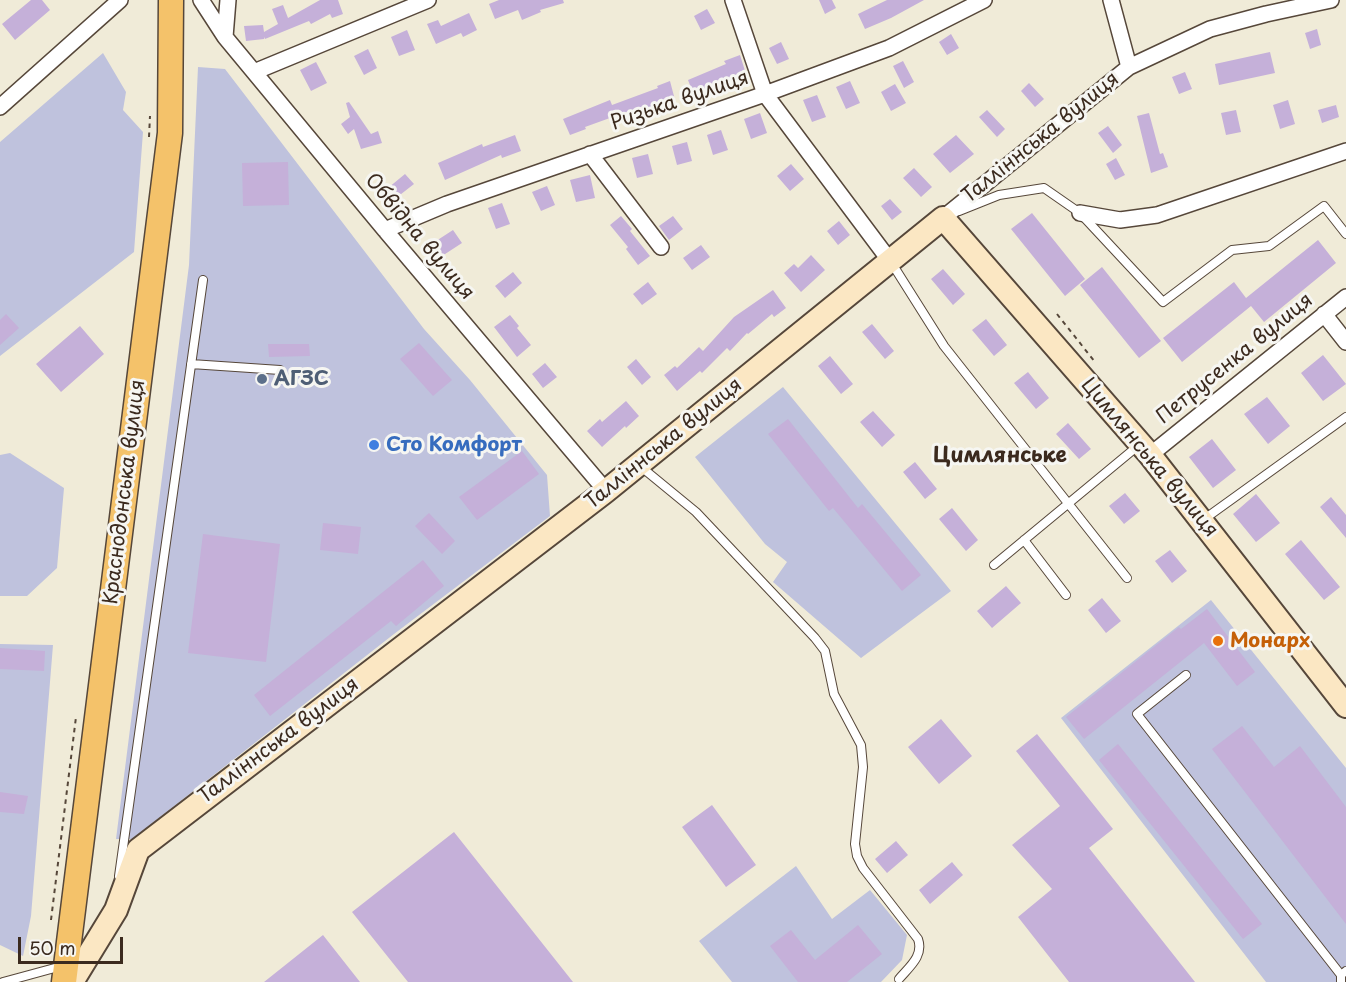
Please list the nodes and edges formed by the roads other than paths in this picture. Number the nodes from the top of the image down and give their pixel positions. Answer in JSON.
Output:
{"nodes":[{"id":1,"x":120,"y":0,"type":"edge"},
{"id":2,"x":171,"y":0,"type":"edge"},
{"id":3,"x":201,"y":0,"type":"edge"},
{"id":4,"x":228,"y":0,"type":"edge"},
{"id":5,"x":428,"y":0,"type":"edge"},
{"id":6,"x":733,"y":0,"type":"edge"},
{"id":7,"x":984,"y":0,"type":"edge"},
{"id":8,"x":1111,"y":0,"type":"edge"},
{"id":9,"x":1331,"y":0,"type":"edge"},
{"id":10,"x":225,"y":36,"type":"junction"},
{"id":11,"x":1129,"y":67,"type":"junction"},
{"id":12,"x":254,"y":72,"type":"junction"},
{"id":13,"x":765,"y":94,"type":"junction"},
{"id":14,"x":0,"y":107,"type":"edge"},
{"id":15,"x":1346,"y":151,"type":"edge"},
{"id":16,"x":590,"y":154,"type":"junction"},
{"id":17,"x":1080,"y":213,"type":"junction"},
{"id":18,"x":943,"y":218,"type":"junction"},
{"id":19,"x":385,"y":230,"type":"junction"},
{"id":20,"x":1346,"y":234,"type":"edge"},
{"id":21,"x":661,"y":247,"type":"dead end"},
{"id":22,"x":890,"y":261,"type":"junction"},
{"id":23,"x":203,"y":280,"type":"dead end"},
{"id":24,"x":1346,"y":297,"type":"edge"},
{"id":25,"x":1324,"y":314,"type":"junction"},
{"id":26,"x":1346,"y":342,"type":"edge"},
{"id":27,"x":191,"y":364,"type":"junction"},
{"id":28,"x":280,"y":370,"type":"dead end"},
{"id":29,"x":1346,"y":417,"type":"edge"},
{"id":30,"x":1145,"y":449,"type":"junction"},
{"id":31,"x":638,"y":465,"type":"junction"},
{"id":32,"x":606,"y":491,"type":"junction"},
{"id":33,"x":1068,"y":503,"type":"junction"},
{"id":34,"x":1202,"y":521,"type":"junction"},
{"id":35,"x":1023,"y":540,"type":"junction"},
{"id":36,"x":994,"y":565,"type":"dead end"},
{"id":37,"x":1127,"y":578,"type":"dead end"},
{"id":38,"x":1066,"y":595,"type":"dead end"},
{"id":39,"x":1186,"y":675,"type":"dead end"},
{"id":40,"x":1346,"y":705,"type":"edge"},
{"id":41,"x":116,"y":910,"type":"junction"},
{"id":42,"x":68,"y":976,"type":"edge"},
{"id":43,"x":1342,"y":976,"type":"edge"},
{"id":44,"x":899,"y":979,"type":"dead end"},
{"id":45,"x":3,"y":982,"type":"edge"}],
"edges":[{"from":1,"to":14,"type":"street"},
{"from":2,"to":42,"type":"main road","name":"Краснодонська вулиця"},
{"from":3,"to":10,"type":"street","name":"Обвідна вулиця"},
{"from":4,"to":10,"type":"street"},
{"from":5,"to":12,"type":"street"},
{"from":6,"to":13,"type":"street"},
{"from":7,"to":13,"type":"street","name":"Ризька вулиця"},
{"from":8,"to":11,"type":"street"},
{"from":9,"to":11,"type":"street","name":"Талліннська вулиця"},
{"from":10,"to":12,"type":"street","name":"Обвідна вулиця"},
{"from":11,"to":18,"type":"street","name":"Талліннська вулиця"},
{"from":12,"to":19,"type":"street","name":"Обвідна вулиця"},
{"from":13,"to":16,"type":"street","name":"Ризька вулиця"},
{"from":13,"to":22,"type":"street"},
{"from":15,"to":17,"type":"street"},
{"from":16,"to":19,"type":"street","name":"Ризька вулиця"},
{"from":16,"to":21,"type":"street"},
{"from":17,"to":18,"type":"lane"},
{"from":17,"to":20,"type":"lane"},
{"from":18,"to":22,"type":"street","name":"Талліннська вулиця"},
{"from":18,"to":30,"type":"street","name":"Цимлянська вулиця"},
{"from":19,"to":32,"type":"street","name":"Обвідна вулиця"},
{"from":22,"to":31,"type":"street","name":"Талліннська вулиця"},
{"from":22,"to":33,"type":"lane"},
{"from":23,"to":27,"type":"lane"},
{"from":24,"to":25,"type":"street","name":"Петрусенка вулиця"},
{"from":25,"to":26,"type":"street"},
{"from":25,"to":30,"type":"street","name":"Петрусенка вулиця"},
{"from":27,"to":28,"type":"lane"},
{"from":27,"to":41,"type":"lane"},
{"from":29,"to":34,"type":"lane"},
{"from":30,"to":33,"type":"lane"},
{"from":30,"to":34,"type":"street","name":"Цимлянська вулиця"},
{"from":31,"to":32,"type":"street","name":"Талліннська вулиця"},
{"from":31,"to":44,"type":"lane"},
{"from":32,"to":41,"type":"street","name":"Талліннська вулиця"},
{"from":33,"to":35,"type":"lane"},
{"from":33,"to":37,"type":"lane"},
{"from":34,"to":40,"type":"street","name":"Цимлянська вулиця"},
{"from":35,"to":36,"type":"lane"},
{"from":35,"to":38,"type":"lane"},
{"from":39,"to":43,"type":"lane"},
{"from":41,"to":42,"type":"street","name":"Талліннська вулиця"},
{"from":42,"to":45,"type":"lane"}]}
